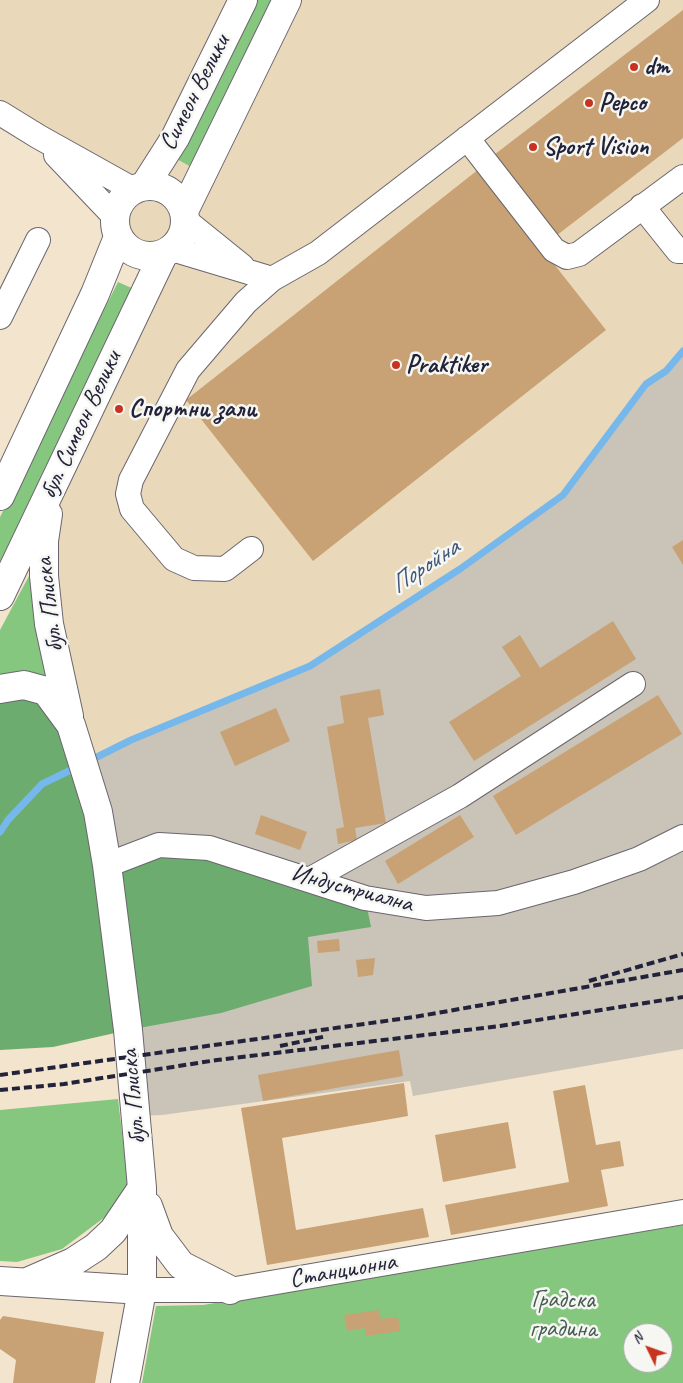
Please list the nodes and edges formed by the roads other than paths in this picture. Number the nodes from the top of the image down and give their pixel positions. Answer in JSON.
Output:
{"nodes":[{"id":1,"x":243,"y":0,"type":"edge"},
{"id":2,"x":287,"y":0,"type":"edge"},
{"id":3,"x":647,"y":0,"type":"edge"},
{"id":4,"x":0,"y":113,"type":"edge"},
{"id":5,"x":39,"y":138,"type":"junction"},
{"id":6,"x":467,"y":138,"type":"junction"},
{"id":7,"x":683,"y":177,"type":"edge"},
{"id":8,"x":140,"y":187,"type":"junction"},
{"id":9,"x":642,"y":206,"type":"junction"},
{"id":10,"x":184,"y":215,"type":"junction"},
{"id":11,"x":116,"y":227,"type":"junction"},
{"id":12,"x":38,"y":240,"type":"dead end"},
{"id":13,"x":683,"y":251,"type":"edge"},
{"id":14,"x":167,"y":252,"type":"junction"},
{"id":15,"x":262,"y":276,"type":"junction"},
{"id":16,"x":0,"y":317,"type":"edge"},
{"id":17,"x":3,"y":481,"type":"edge"},
{"id":18,"x":54,"y":486,"type":"junction"},
{"id":19,"x":251,"y":549,"type":"dead end"},
{"id":20,"x":0,"y":596,"type":"edge"},
{"id":21,"x":633,"y":684,"type":"dead end"},
{"id":22,"x":0,"y":688,"type":"edge"},
{"id":23,"x":71,"y":725,"type":"junction"},
{"id":24,"x":683,"y":837,"type":"edge"},
{"id":25,"x":107,"y":865,"type":"junction"},
{"id":26,"x":309,"y":880,"type":"junction"},
{"id":27,"x":142,"y":1188,"type":"junction"},
{"id":28,"x":683,"y":1212,"type":"edge"},
{"id":29,"x":9,"y":1284,"type":"edge"},
{"id":30,"x":142,"y":1290,"type":"junction"},
{"id":31,"x":230,"y":1290,"type":"junction"},
{"id":32,"x":125,"y":1383,"type":"edge"}],
"edges":[{"from":1,"to":8,"type":"main road","name":"Симеон Велики"},
{"from":2,"to":10,"type":"main road"},
{"from":3,"to":6,"type":"street"},
{"from":4,"to":5,"type":"street"},
{"from":5,"to":8,"type":"street"},
{"from":5,"to":11,"type":"street"},
{"from":6,"to":9,"type":"street"},
{"from":6,"to":15,"type":"street"},
{"from":7,"to":9,"type":"street"},
{"from":8,"to":10,"type":"main road"},
{"from":8,"to":11,"type":"main road"},
{"from":9,"to":13,"type":"street"},
{"from":10,"to":14,"type":"main road"},
{"from":10,"to":15,"type":"street"},
{"from":11,"to":14,"type":"main road"},
{"from":11,"to":17,"type":"main road","name":"бул. Симеон Велики"},
{"from":12,"to":16,"type":"street"},
{"from":14,"to":15,"type":"street"},
{"from":14,"to":18,"type":"main road","name":"бул. Симеон Велики"},
{"from":15,"to":19,"type":"street"},
{"from":18,"to":20,"type":"main road","name":"бул. Симеон Велики"},
{"from":18,"to":23,"type":"main road","name":"бул. Плиска"},
{"from":21,"to":26,"type":"street"},
{"from":22,"to":23,"type":"main road"},
{"from":23,"to":25,"type":"main road","name":"бул. Плиска"},
{"from":24,"to":26,"type":"street","name":"Индустриална"},
{"from":25,"to":26,"type":"street","name":"Индустриална"},
{"from":25,"to":27,"type":"main road","name":"бул. Плиска"},
{"from":27,"to":29,"type":"main road"},
{"from":27,"to":30,"type":"main road","name":"бул. Плиска"},
{"from":27,"to":31,"type":"main road"},
{"from":28,"to":31,"type":"street","name":"Станционна"},
{"from":29,"to":30,"type":"main road","name":"Станционна"},
{"from":30,"to":31,"type":"street","name":"Станционна"},
{"from":30,"to":32,"type":"main road","name":"бул. Плиска"}]}
